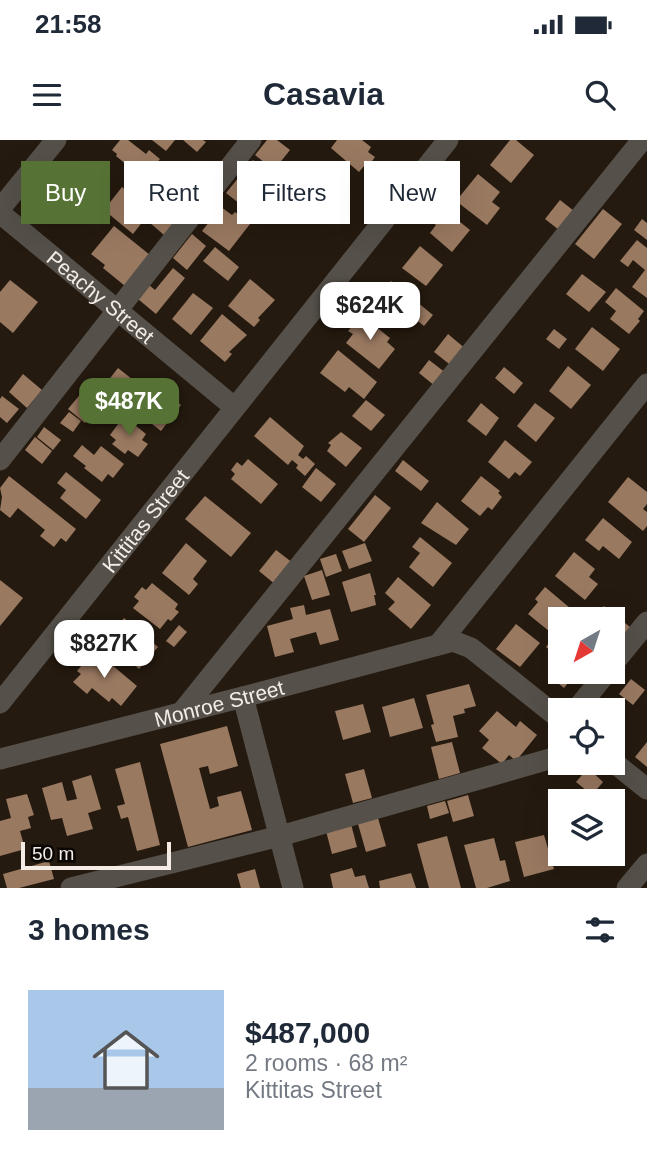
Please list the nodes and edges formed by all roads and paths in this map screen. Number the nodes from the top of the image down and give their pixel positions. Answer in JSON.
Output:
{"nodes":[{"id":1,"x":55,"y":140,"type":"edge"},
{"id":2,"x":251,"y":140,"type":"edge"},
{"id":3,"x":448,"y":140,"type":"edge"},
{"id":4,"x":642,"y":140,"type":"edge"},
{"id":5,"x":0,"y":211,"type":"edge"},
{"id":6,"x":116,"y":309,"type":"junction"},
{"id":7,"x":647,"y":384,"type":"edge"},
{"id":8,"x":234,"y":407,"type":"junction"},
{"id":9,"x":0,"y":460,"type":"edge"},
{"id":10,"x":647,"y":622,"type":"edge"},
{"id":11,"x":438,"y":645,"type":"junction"},
{"id":12,"x":625,"y":649,"type":"edge"},
{"id":13,"x":597,"y":684,"type":"edge"},
{"id":14,"x":243,"y":697,"type":"junction"},
{"id":15,"x":586,"y":698,"type":"edge"},
{"id":16,"x":0,"y":704,"type":"edge"},
{"id":17,"x":548,"y":709,"type":"edge"},
{"id":18,"x":181,"y":713,"type":"junction"},
{"id":19,"x":548,"y":758,"type":"edge"},
{"id":20,"x":0,"y":759,"type":"edge"},
{"id":21,"x":625,"y":771,"type":"edge"},
{"id":22,"x":647,"y":789,"type":"edge"},
{"id":23,"x":280,"y":836,"type":"junction"},
{"id":24,"x":647,"y":864,"type":"edge"},
{"id":25,"x":71,"y":888,"type":"edge"},
{"id":26,"x":293,"y":888,"type":"edge"},
{"id":27,"x":626,"y":888,"type":"edge"}],
"edges":[{"from":1,"to":5,"type":"street"},
{"from":2,"to":6,"type":"street"},
{"from":3,"to":8,"type":"street","name":"Kittitas Street"},
{"from":4,"to":18,"type":"street"},
{"from":5,"to":6,"type":"street","name":"Peachy Street"},
{"from":6,"to":8,"type":"street","name":"Peachy Street"},
{"from":6,"to":9,"type":"street"},
{"from":7,"to":11,"type":"street"},
{"from":8,"to":16,"type":"street","name":"Kittitas Street"},
{"from":10,"to":12,"type":"street"},
{"from":11,"to":14,"type":"street","name":"Monroe Street"},
{"from":11,"to":17,"type":"street","name":"Monroe Street"},
{"from":13,"to":15,"type":"street"},
{"from":14,"to":18,"type":"street","name":"Monroe Street"},
{"from":14,"to":23,"type":"street"},
{"from":18,"to":20,"type":"street","name":"Monroe Street"},
{"from":19,"to":23,"type":"street"},
{"from":21,"to":22,"type":"street"},
{"from":23,"to":25,"type":"street"},
{"from":23,"to":26,"type":"street"},
{"from":24,"to":27,"type":"street"}]}
